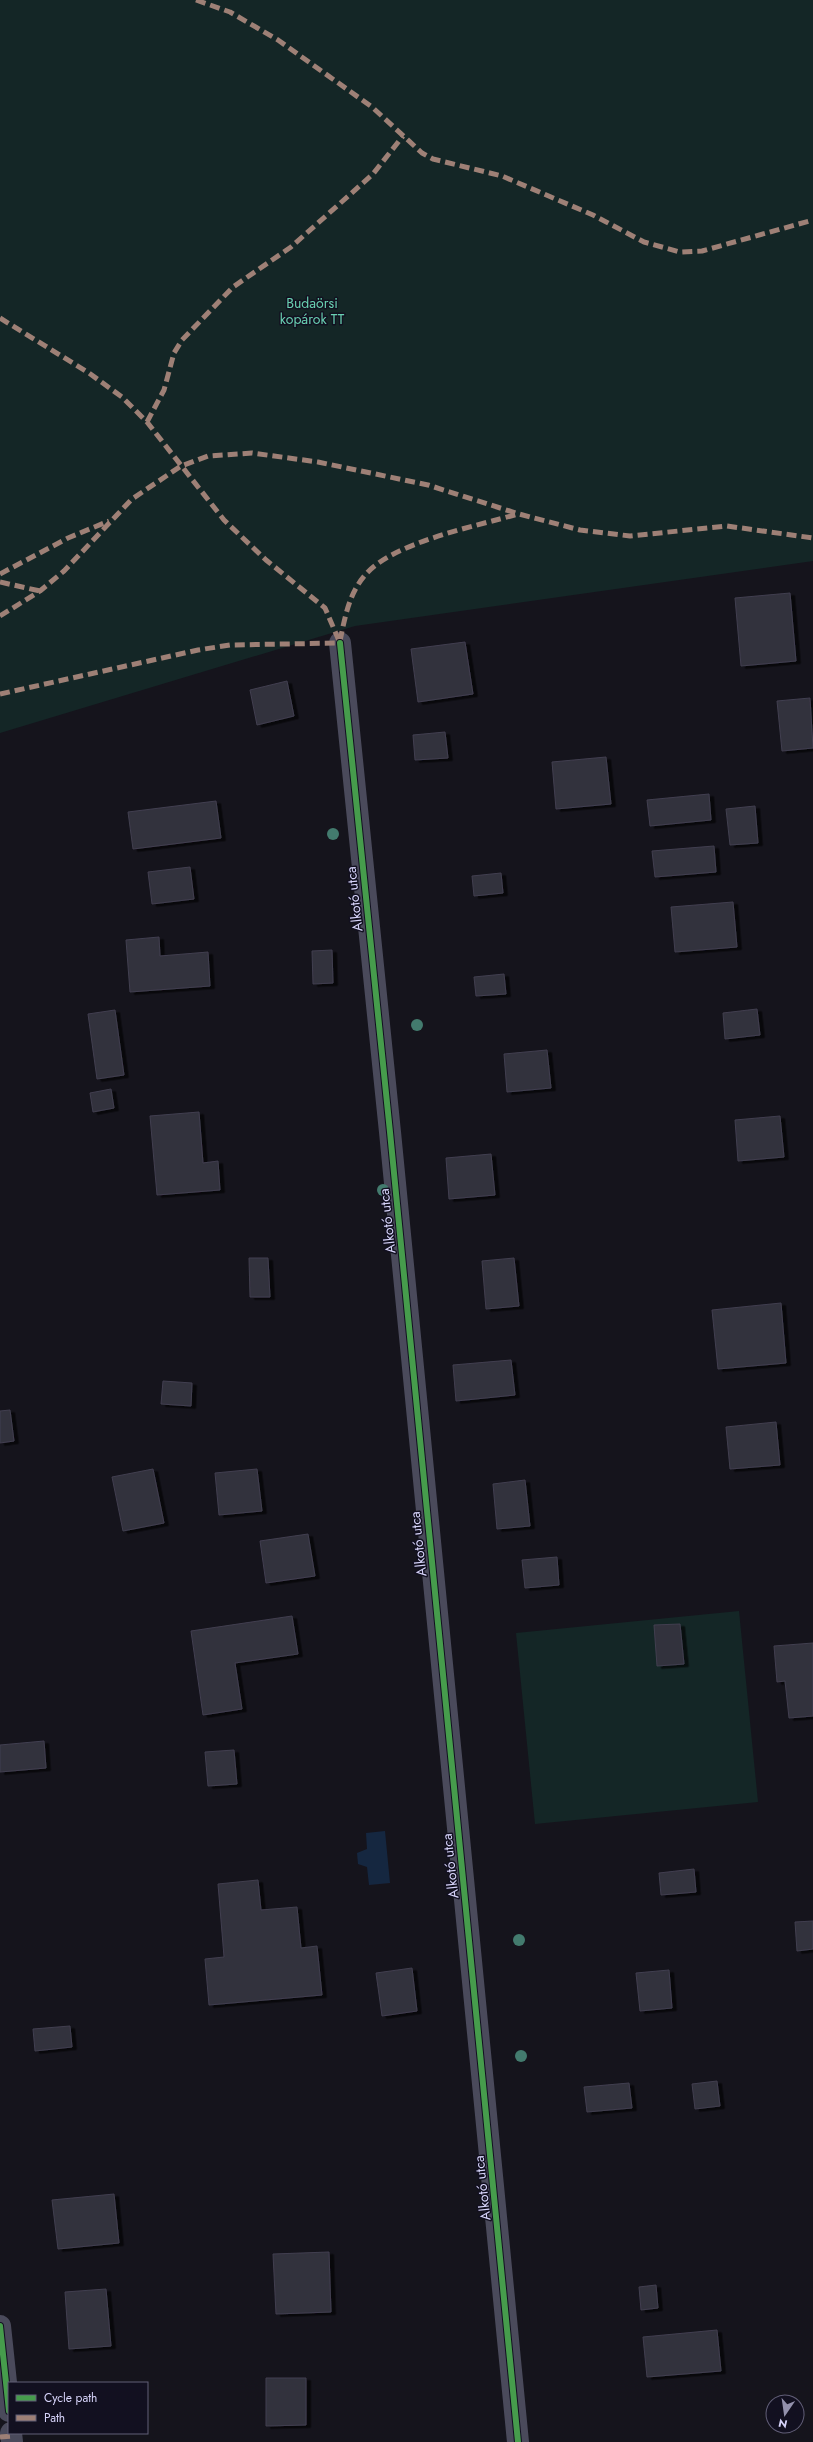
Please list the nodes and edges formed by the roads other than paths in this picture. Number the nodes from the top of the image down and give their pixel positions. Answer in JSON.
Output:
{"nodes":[{"id":1,"x":340,"y":643,"type":"dead end"},
{"id":2,"x":0,"y":2326,"type":"edge"},
{"id":3,"x":8,"y":2402,"type":"edge"},
{"id":4,"x":518,"y":2442,"type":"edge"}],
"edges":[{"from":1,"to":4,"type":"street","name":"Alkotó utca"},
{"from":2,"to":3,"type":"street"}]}
